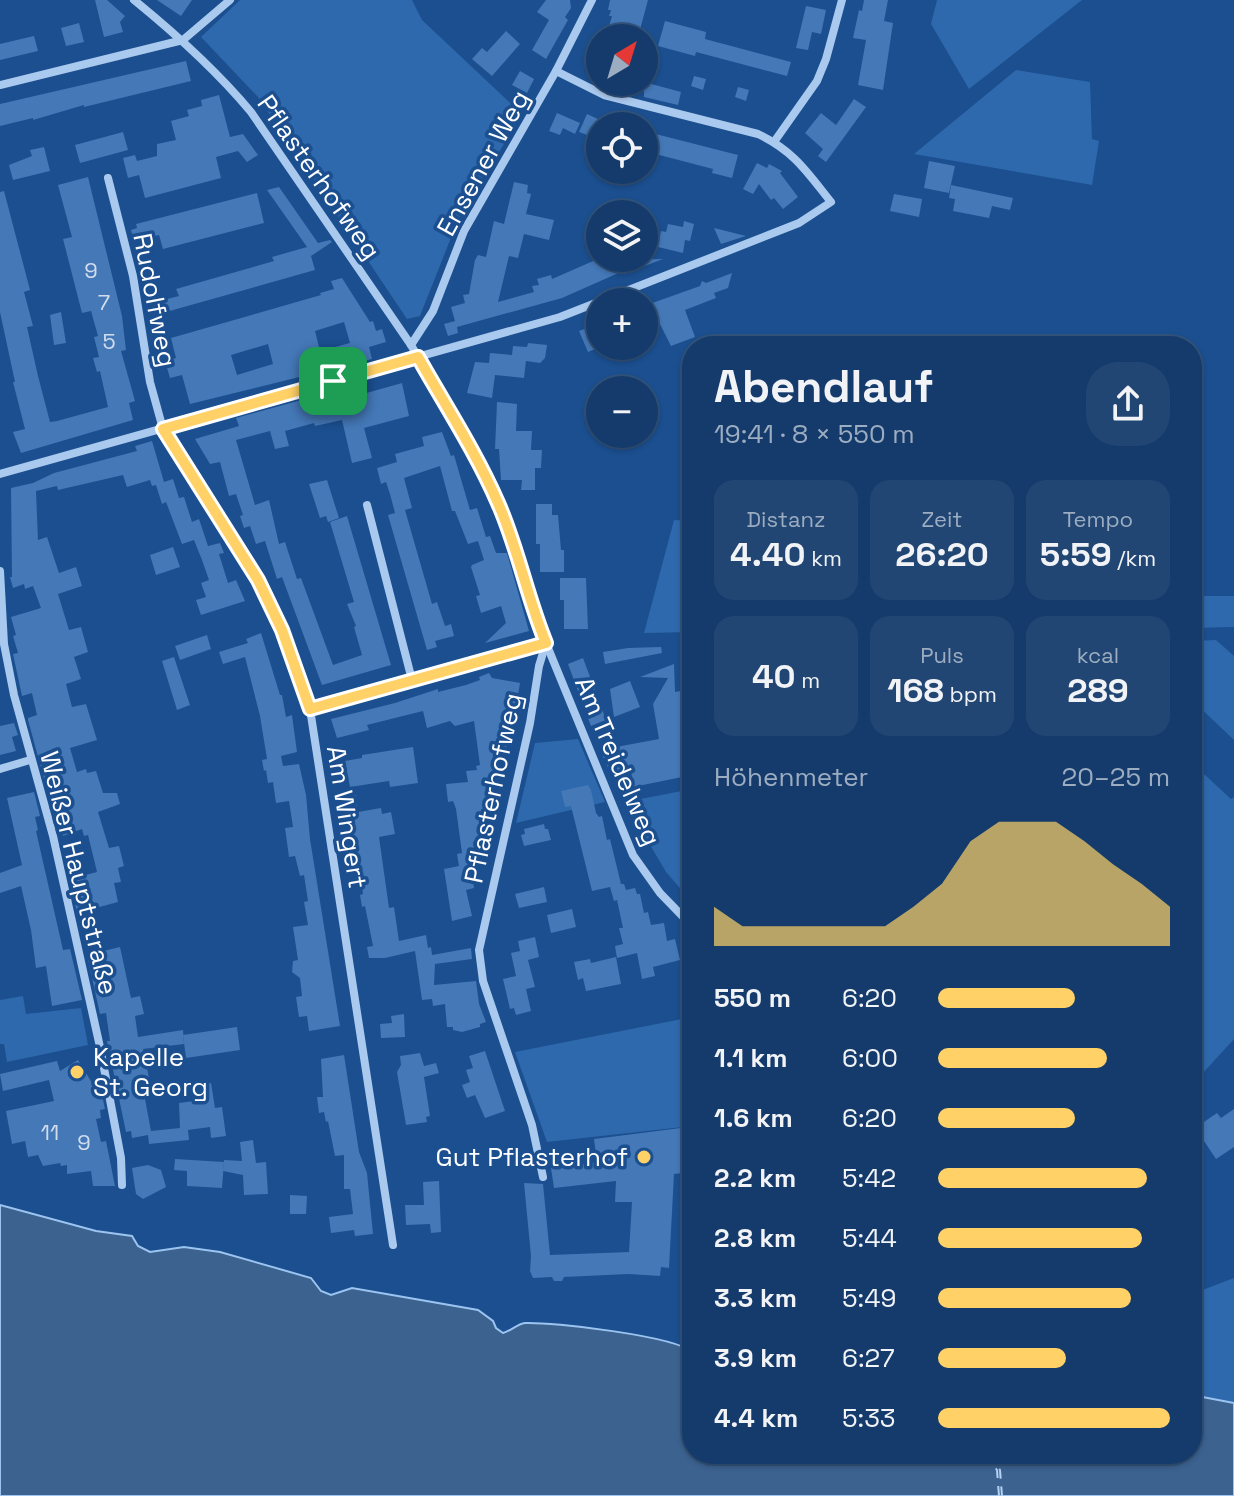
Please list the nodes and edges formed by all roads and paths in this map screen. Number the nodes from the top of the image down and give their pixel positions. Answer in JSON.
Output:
{"nodes":[{"id":1,"x":134,"y":0,"type":"edge"},
{"id":2,"x":230,"y":0,"type":"edge"},
{"id":3,"x":592,"y":0,"type":"edge"},
{"id":4,"x":842,"y":0,"type":"edge"},
{"id":5,"x":183,"y":40,"type":"junction"},
{"id":6,"x":556,"y":71,"type":"junction"},
{"id":7,"x":0,"y":85,"type":"edge"},
{"id":8,"x":774,"y":142,"type":"junction"},
{"id":9,"x":108,"y":178,"type":"dead end"},
{"id":10,"x":411,"y":345,"type":"junction"},
{"id":11,"x":418,"y":357,"type":"junction"},
{"id":12,"x":163,"y":429,"type":"junction"},
{"id":13,"x":0,"y":474,"type":"edge"},
{"id":14,"x":367,"y":505,"type":"dead end"},
{"id":15,"x":0,"y":571,"type":"edge"},
{"id":16,"x":546,"y":643,"type":"junction"},
{"id":17,"x":412,"y":680,"type":"junction"},
{"id":18,"x":310,"y":709,"type":"junction"},
{"id":19,"x":30,"y":760,"type":"junction"},
{"id":20,"x":0,"y":769,"type":"edge"},
{"id":21,"x":682,"y":916,"type":"edge"},
{"id":22,"x":543,"y":1177,"type":"dead end"},
{"id":23,"x":122,"y":1185,"type":"dead end"},
{"id":24,"x":393,"y":1245,"type":"dead end"}],
"edges":[{"from":1,"to":5,"type":"street","name":"Pflasterhofweg"},
{"from":2,"to":5,"type":"street"},
{"from":3,"to":6,"type":"street","name":"Ensener Weg"},
{"from":4,"to":8,"type":"street"},
{"from":5,"to":7,"type":"street"},
{"from":5,"to":10,"type":"street","name":"Pflasterhofweg"},
{"from":6,"to":8,"type":"street"},
{"from":6,"to":10,"type":"street","name":"Ensener Weg"},
{"from":8,"to":11,"type":"street"},
{"from":9,"to":12,"type":"street","name":"Rudolfweg"},
{"from":10,"to":11,"type":"street","name":"Pflasterhofweg"},
{"from":11,"to":12,"type":"street"},
{"from":11,"to":16,"type":"street","name":"Pflasterhofweg"},
{"from":12,"to":13,"type":"street"},
{"from":12,"to":18,"type":"street","name":"Am Wingert"},
{"from":14,"to":17,"type":"street"},
{"from":15,"to":19,"type":"street","name":"Weißer Hauptstraße"},
{"from":16,"to":17,"type":"street"},
{"from":16,"to":21,"type":"street","name":"Am Treidelweg"},
{"from":16,"to":22,"type":"street","name":"Pflasterhofweg"},
{"from":17,"to":18,"type":"street"},
{"from":18,"to":24,"type":"street","name":"Am Wingert"},
{"from":19,"to":20,"type":"street"},
{"from":19,"to":23,"type":"street","name":"Weißer Hauptstraße"}]}
